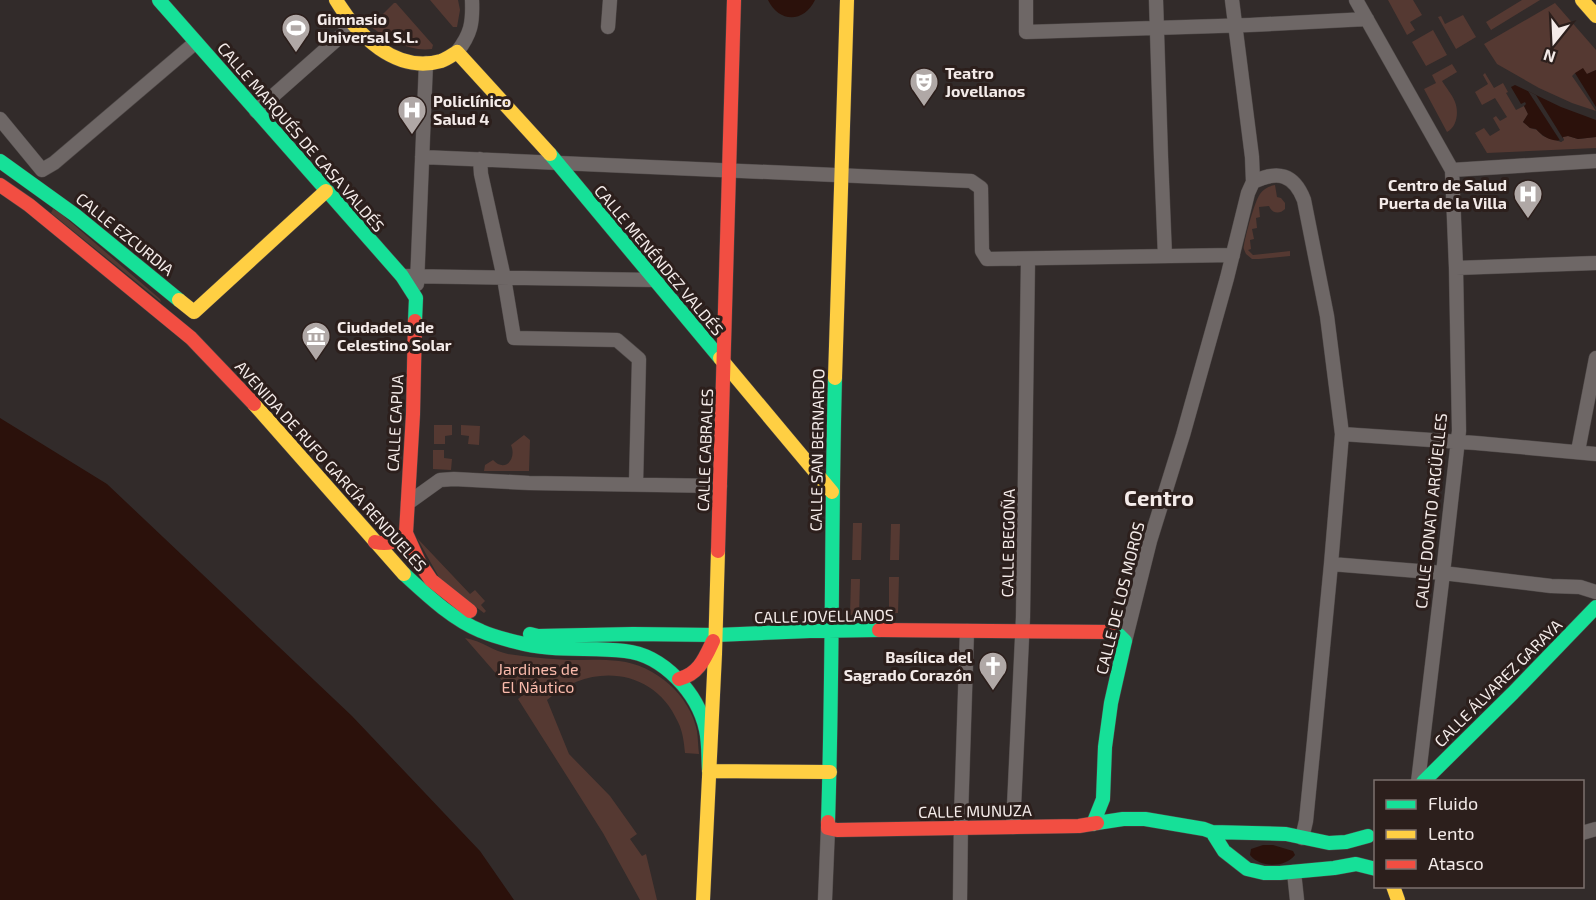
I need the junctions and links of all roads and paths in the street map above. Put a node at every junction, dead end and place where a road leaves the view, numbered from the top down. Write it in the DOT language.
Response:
graph roads {
  1 [pos="159,0"];
  2 [pos="336,0"];
  3 [pos="472,0"];
  4 [pos="610,0"];
  5 [pos="734,0"];
  6 [pos="847,0"];
  7 [pos="1026,0"];
  8 [pos="1156,0"];
  9 [pos="1232,0"];
  10 [pos="1356,0"];
  11 [pos="1582,0"];
  12 [pos="1596,16"];
  13 [pos="1367,19"];
  14 [pos="1236,25"];
  15 [pos="352,26"];
  16 [pos="608,27"];
  17 [pos="1157,28"];
  18 [pos="196,42"];
  19 [pos="457,52"];
  20 [pos="426,63"];
  21 [pos="256,111"];
  22 [pos="0,119"];
  23 [pos="17,140"];
  24 [pos="422,157"];
  25 [pos="0,159"];
  26 [pos="480,159"];
  27 [pos="556,161"];
  28 [pos="1596,161"];
  29 [pos="42,170"];
  30 [pos="729,170"];
  31 [pos="1452,170"];
  32 [pos="841,175"];
  33 [pos="1253,182"];
  34 [pos="35,184"];
  35 [pos="0,185"];
  36 [pos="326,191"];
  37 [pos="29,205"];
  38 [pos="1233,255"];
  39 [pos="1165,256"];
  40 [pos="1028,259"];
  41 [pos="1596,263"];
  42 [pos="1456,268"];
  43 [pos="402,276"];
  44 [pos="417,276"];
  45 [pos="504,278"];
  46 [pos="656,280"];
  47 [pos="416,298"];
  48 [pos="194,312"];
  49 [pos="191,338"];
  50 [pos="1596,358"];
  51 [pos="724,363"];
  52 [pos="1342,434"];
  53 [pos="1457,442"];
  54 [pos="1578,452"];
  55 [pos="1596,454"];
  56 [pos="636,484"];
  57 [pos="720,486"];
  58 [pos="832,492"];
  59 [pos="408,503"];
  60 [pos="406,533"];
  61 [pos="375,542"];
  62 [pos="1331,564"];
  63 [pos="1443,573"];
  64 [pos="1596,592"];
  65 [pos="1596,607"];
  66 [pos="831,631"];
  67 [pos="967,631"];
  68 [pos="1021,631"];
  69 [pos="716,635"];
  70 [pos="1125,641"];
  71 [pos="679,679"];
  72 [pos="709,771"];
  73 [pos="830,772"];
  74 [pos="1418,780"];
  75 [pos="1425,780"];
  76 [pos="1103,799"];
  77 [pos="1119,817"];
  78 [pos="1093,824"];
  79 [pos="961,827"];
  80 [pos="1013,827"];
  81 [pos="828,828"];
  82 [pos="1212,832"];
  83 [pos="1258,832"];
  84 [pos="1303,838"];
  85 [pos="1372,850"];
  86 [pos="1238,862"];
  87 [pos="1356,864"];
  88 [pos="1295,872"];
  89 [pos="703,900"];
  90 [pos="825,900"];
  91 [pos="960,900"];
  92 [pos="1297,900"];
  1 -- 18 [label="main road, CALLE MARQUÉS DE CASA VALDÉS"];
  2 -- 15 [label="main road"];
  3 -- 19 [label="street"];
  4 -- 16 [label="street"];
  5 -- 30 [label="main road, CALLE CABRALES"];
  6 -- 32 [label="main road, CALLE SAN BERNARDO"];
  7 -- 17 [label="street"];
  8 -- 17 [label="street"];
  9 -- 14 [label="street"];
  10 -- 13 [label="street"];
  11 -- 12 [label="main road"];
  13 -- 14 [label="street"];
  13 -- 31 [label="street"];
  14 -- 17 [label="street"];
  14 -- 33 [label="street"];
  15 -- 20 [label="main road"];
  15 -- 21 [label="street"];
  17 -- 39 [label="street"];
  18 -- 21 [label="main road, CALLE MARQUÉS DE CASA VALDÉS"];
  18 -- 29 [label="street"];
  19 -- 20 [label="main road"];
  19 -- 27 [label="main road, CALLE MENÉNDEZ VALDÉS"];
  20 -- 24 [label="street, CALLE CAPUA"];
  21 -- 36 [label="main road, CALLE MARQUÉS DE CASA VALDÉS"];
  22 -- 23 [label="street"];
  23 -- 25 [label="street"];
  23 -- 29 [label="street"];
  24 -- 26 [label="street"];
  24 -- 44 [label="street, CALLE CAPUA"];
  25 -- 34 [label="main road"];
  26 -- 27 [label="street"];
  26 -- 45 [label="street"];
  27 -- 30 [label="street"];
  27 -- 46 [label="main road, CALLE MENÉNDEZ VALDÉS"];
  28 -- 31 [label="street"];
  29 -- 34 [label="street"];
  30 -- 32 [label="street"];
  30 -- 51 [label="main road, CALLE CABRALES"];
  31 -- 42 [label="street, CALLE DONATO ARGÜELLES"];
  32 -- 40 [label="street"];
  32 -- 58 [label="main road, CALLE SAN BERNARDO"];
  33 -- 38 [label="street, CALLE DE LOS MOROS"];
  33 -- 52 [label="street"];
  34 -- 37 [label="street"];
  34 -- 48 [label="main road, CALLE EZCURDIA"];
  35 -- 37 [label="main road, AVENIDA DE RUFO GARCÍA RENDUELES"];
  36 -- 43 [label="main road, CALLE MARQUÉS DE CASA VALDÉS"];
  36 -- 48 [label="main road"];
  37 -- 49 [label="main road, AVENIDA DE RUFO GARCÍA RENDUELES"];
  38 -- 39 [label="street"];
  38 -- 70 [label="street, CALLE DE LOS MOROS"];
  39 -- 40 [label="street"];
  40 -- 68 [label="street, CALLE BEGOÑA"];
  41 -- 42 [label="street"];
  42 -- 53 [label="street, CALLE DONATO ARGÜELLES"];
  43 -- 44 [label="street"];
  43 -- 47 [label="main road, CALLE MARQUÉS DE CASA VALDÉS"];
  44 -- 45 [label="street"];
  44 -- 47 [label="street, CALLE CAPUA"];
  45 -- 46 [label="street"];
  45 -- 56 [label="street"];
  46 -- 51 [label="main road, CALLE MENÉNDEZ VALDÉS"];
  47 -- 59 [label="main road, CALLE CAPUA"];
  48 -- 49 [label="street"];
  49 -- 61 [label="main road, AVENIDA DE RUFO GARCÍA RENDUELES"];
  50 -- 54 [label="street"];
  51 -- 57 [label="main road, CALLE CABRALES"];
  51 -- 58 [label="main road, CALLE MENÉNDEZ VALDÉS"];
  52 -- 53 [label="street"];
  52 -- 62 [label="street"];
  53 -- 54 [label="street"];
  53 -- 63 [label="street, CALLE DONATO ARGÜELLES"];
  54 -- 55 [label="street"];
  56 -- 57 [label="street"];
  56 -- 59 [label="street"];
  57 -- 69 [label="main road, CALLE CABRALES"];
  58 -- 66 [label="main road, CALLE SAN BERNARDO"];
  59 -- 60 [label="main road, CALLE CAPUA"];
  60 -- 61 [label="main road"];
  60 -- 69 [label="main road, CALLE JOVELLANOS"];
  61 -- 71 [label="main road, AVENIDA DE RUFO GARCÍA RENDUELES"];
  62 -- 63 [label="street"];
  62 -- 84 [label="street"];
  63 -- 64 [label="street"];
  63 -- 74 [label="street, CALLE DONATO ARGÜELLES"];
  65 -- 75 [label="main road, CALLE ÁLVAREZ GARAYA"];
  66 -- 67 [label="main road, CALLE JOVELLANOS"];
  66 -- 69 [label="main road, CALLE JOVELLANOS"];
  66 -- 73 [label="main road, CALLE SAN BERNARDO"];
  67 -- 68 [label="main road, CALLE JOVELLANOS"];
  67 -- 79 [label="street"];
  68 -- 70 [label="main road, CALLE JOVELLANOS"];
  68 -- 80 [label="street, CALLE BEGOÑA"];
  69 -- 71 [label="main road"];
  69 -- 72 [label="main road, CALLE CABRALES"];
  70 -- 76 [label="main road, CALLE DE LOS MOROS"];
  71 -- 72 [label="main road, AVENIDA DE RUFO GARCÍA RENDUELES"];
  72 -- 73 [label="main road"];
  72 -- 89 [label="main road, CALLE CABRALES"];
  73 -- 81 [label="main road, CALLE SAN BERNARDO"];
  76 -- 77 [label="main road"];
  76 -- 78 [label="main road, CALLE DE LOS MOROS"];
  77 -- 78 [label="main road, CALLE MUNUZA"];
  77 -- 82 [label="main road, CALLE MUNUZA"];
  78 -- 80 [label="main road, CALLE MUNUZA"];
  79 -- 80 [label="main road, CALLE MUNUZA"];
  79 -- 81 [label="main road, CALLE MUNUZA"];
  79 -- 91 [label="street"];
  81 -- 90 [label="street, CALLE SAN BERNARDO"];
  82 -- 83 [label="main road, CALLE MUNUZA"];
  82 -- 86 [label="main road"];
  83 -- 84 [label="main road, CALLE MUNUZA"];
  83 -- 86 [label="main road"];
  84 -- 85 [label="main road, CALLE MUNUZA"];
  84 -- 88 [label="main road"];
  85 -- 87 [label="main road"];
  85 -- 87 [label="main road"];
  86 -- 88 [label="main road"];
  87 -- 88 [label="main road"];
  88 -- 92 [label="street"];
}
